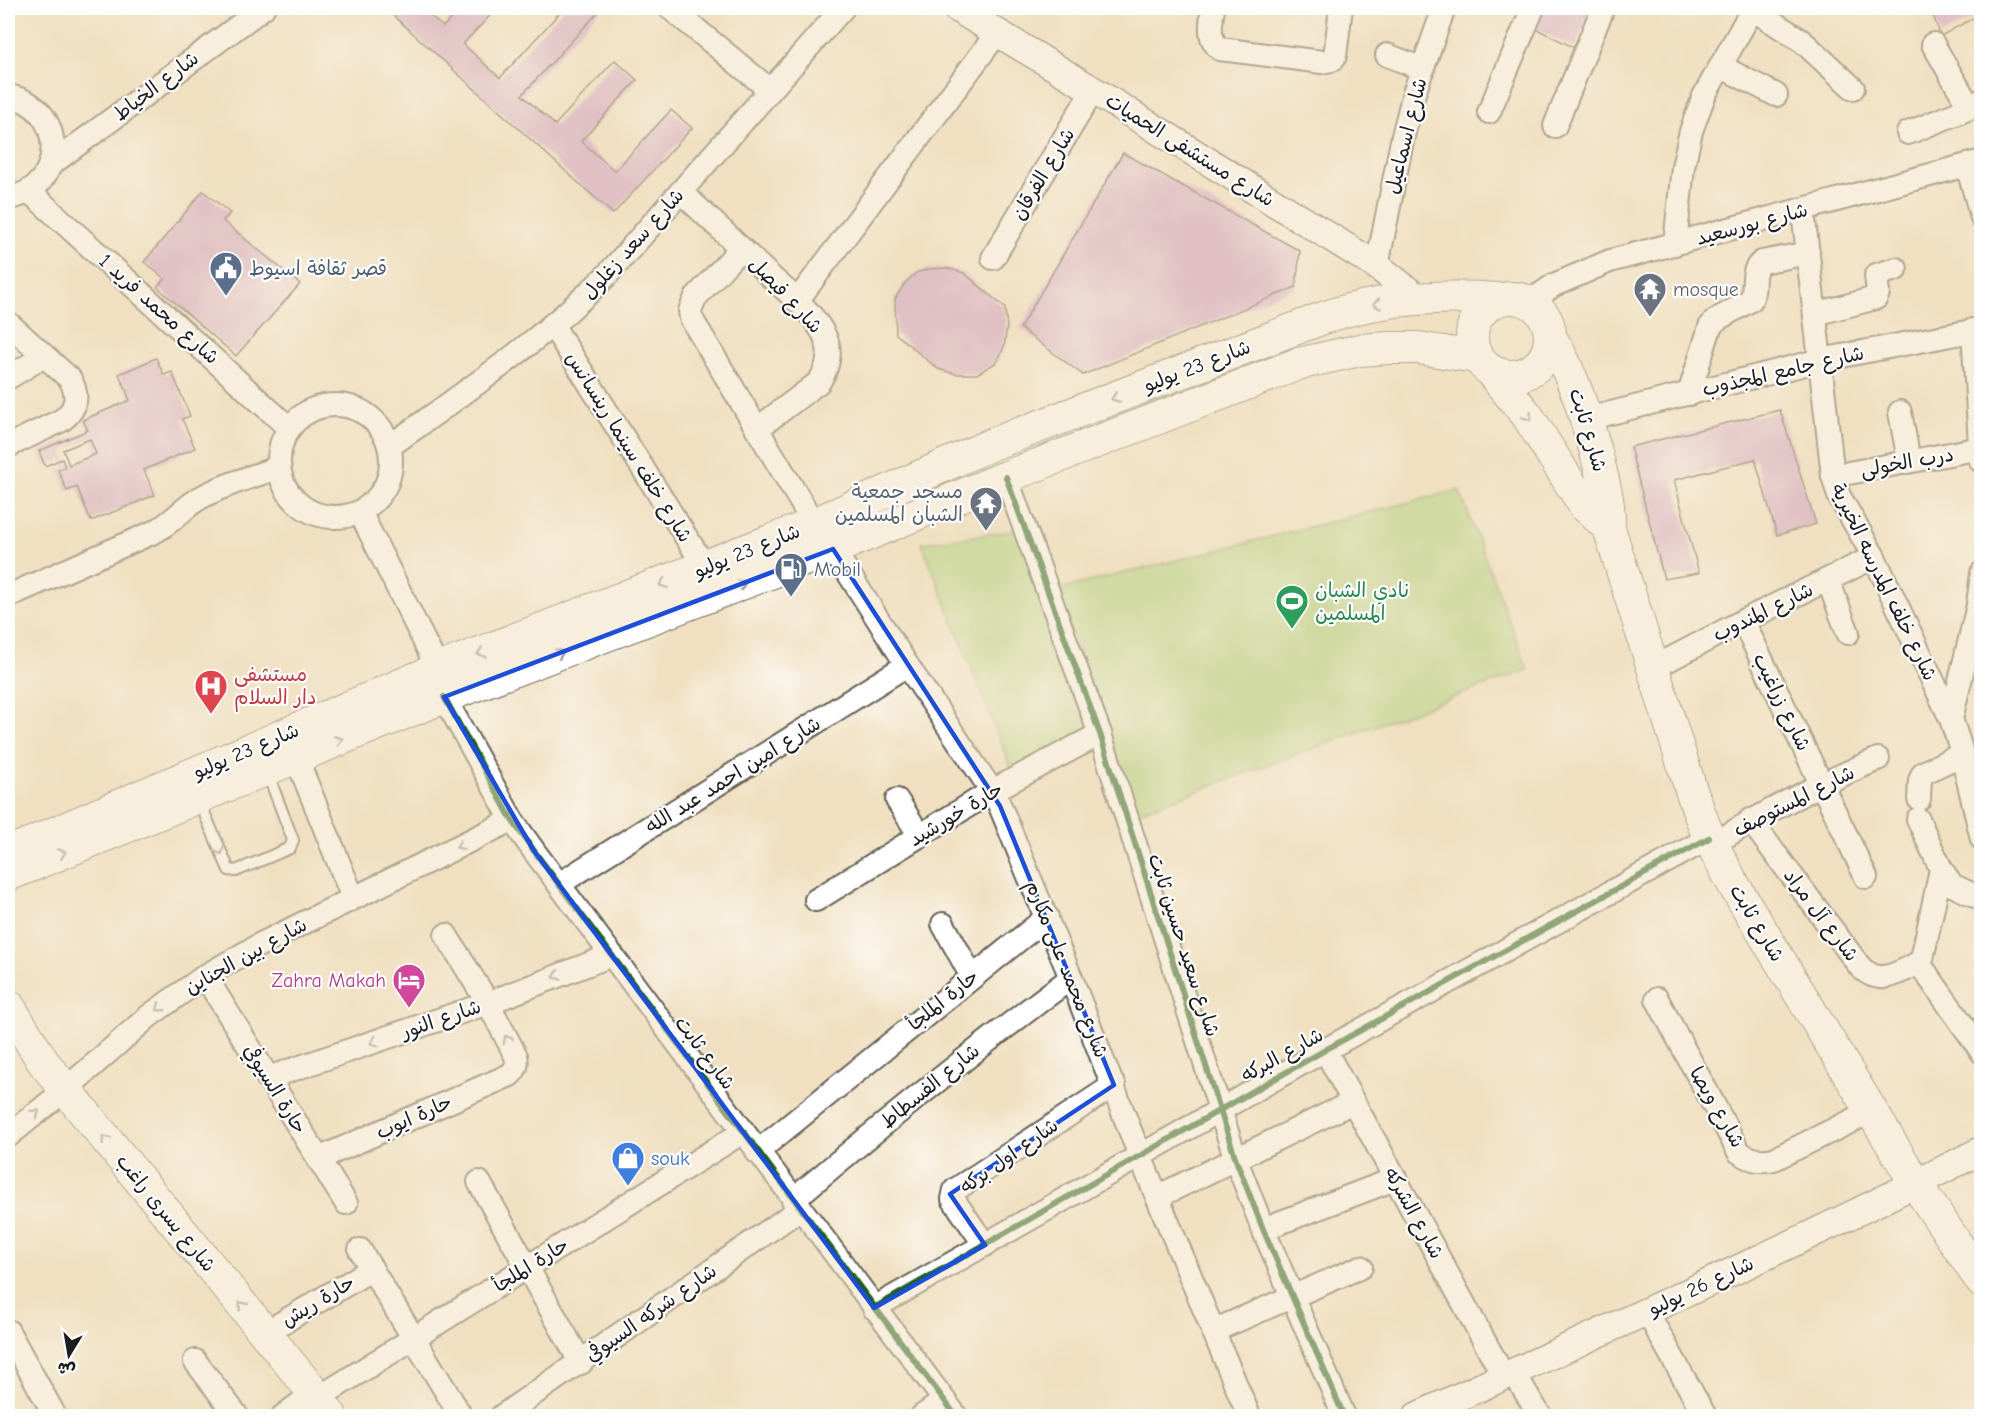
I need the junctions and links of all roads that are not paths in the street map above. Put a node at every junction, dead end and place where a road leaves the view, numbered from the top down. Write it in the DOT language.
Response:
graph roads {
  1 [pos="263,8"];
  2 [pos="670,8"];
  3 [pos="843,8"];
  4 [pos="956,8"];
  5 [pos="1213,8"];
  6 [pos="1341,8"];
  7 [pos="1444,8"];
  8 [pos="1533,8"];
  9 [pos="1603,8"];
  10 [pos="1752,8"];
  11 [pos="998,32"];
  12 [pos="1932,44"];
  13 [pos="1387,55"];
  14 [pos="1722,67"];
  15 [pos="1423,69"];
  16 [pos="1853,88"];
  17 [pos="770,90"];
  18 [pos="1093,90"];
  19 [pos="1776,95"];
  20 [pos="8,96"];
  21 [pos="1976,104"];
  22 [pos="1489,112"];
  23 [pos="1555,126"];
  24 [pos="1908,133"];
  25 [pos="1974,163"];
  26 [pos="50,165"];
  27 [pos="681,192"];
  28 [pos="18,195"];
  29 [pos="1803,211"];
  30 [pos="1982,218"];
  31 [pos="1675,244"];
  32 [pos="741,248"];
  33 [pos="1808,253"];
  34 [pos="993,258"];
  35 [pos="1377,266"];
  36 [pos="1896,270"];
  37 [pos="1419,299"];
  38 [pos="1498,299"];
  39 [pos="797,301"];
  40 [pos="1529,302"];
  41 [pos="1815,314"];
  42 [pos="1323,318"];
  43 [pos="8,323"];
  44 [pos="553,326"];
  45 [pos="1977,329"];
  46 [pos="1550,336"];
  47 [pos="1418,348"];
  48 [pos="1331,355"];
  49 [pos="44,356"];
  50 [pos="1821,360"];
  51 [pos="1484,364"];
  52 [pos="8,378"];
  53 [pos="1689,394"];
  54 [pos="1900,412"];
  55 [pos="1587,419"];
  56 [pos="289,428"];
  57 [pos="756,429"];
  58 [pos="8,446"];
  59 [pos="390,446"];
  60 [pos="1981,448"];
  61 [pos="1909,461"];
  62 [pos="1982,462"];
  63 [pos="279,467"];
  64 [pos="1833,476"];
  65 [pos="1006,477"];
  66 [pos="360,512"];
  67 [pos="814,524"];
  68 [pos="1609,528"];
  69 [pos="833,549"];
  70 [pos="1874,557"];
  71 [pos="705,567"];
  72 [pos="1982,573"];
  73 [pos="1828,580"];
  74 [pos="8,596"];
  75 [pos="1743,621"];
  76 [pos="1848,633"];
  77 [pos="1975,645"];
  78 [pos="907,665"];
  79 [pos="1653,668"];
  80 [pos="441,683"];
  81 [pos="1951,719"];
  82 [pos="1100,734"];
  83 [pos="1968,748"];
  84 [pos="296,757"];
  85 [pos="1878,759"];
  86 [pos="266,770"];
  87 [pos="1821,783"];
  88 [pos="992,791"];
  89 [pos="198,798"];
  90 [pos="897,800"];
  91 [pos="512,820"];
  92 [pos="1750,820"];
  93 [pos="920,836"];
  94 [pos="1982,839"];
  95 [pos="1711,841"];
  96 [pos="8,853"];
  97 [pos="1941,869"];
  98 [pos="8,875"];
  99 [pos="1866,877"];
  100 [pos="559,884"];
  101 [pos="1978,893"];
  102 [pos="353,898"];
  103 [pos="816,900"];
  104 [pos="1047,917"];
  105 [pos="943,924"];
  106 [pos="446,935"];
  107 [pos="612,955"];
  108 [pos="1919,963"];
  109 [pos="205,976"];
  110 [pos="972,977"];
  111 [pos="1071,978"];
  112 [pos="1657,999"];
  113 [pos="488,1003"];
  114 [pos="8,1005"];
  115 [pos="1324,1050"];
  116 [pos="1982,1052"];
  117 [pos="268,1078"];
  118 [pos="1114,1085"];
  119 [pos="64,1090"];
  120 [pos="1353,1102"];
  121 [pos="1219,1109"];
  122 [pos="1872,1111"];
  123 [pos="742,1132"];
  124 [pos="8,1136"];
  125 [pos="1982,1150"];
  126 [pos="757,1152"];
  127 [pos="1140,1156"];
  128 [pos="318,1159"];
  129 [pos="1236,1160"];
  130 [pos="1395,1179"];
  131 [pos="479,1182"];
  132 [pos="1916,1184"];
  133 [pos="1157,1197"];
  134 [pos="346,1203"];
  135 [pos="797,1204"];
  136 [pos="1263,1229"];
  137 [pos="985,1245"];
  138 [pos="360,1250"];
  139 [pos="1361,1267"];
  140 [pos="527,1268"];
  141 [pos="372,1269"];
  142 [pos="1982,1282"];
  143 [pos="1292,1296"];
  144 [pos="874,1308"];
  145 [pos="1647,1312"];
  146 [pos="8,1331"];
  147 [pos="1214,1331"];
  148 [pos="265,1333"];
  149 [pos="414,1339"];
  150 [pos="195,1360"];
  151 [pos="581,1363"];
  152 [pos="1509,1375"];
  153 [pos="321,1403"];
  154 [pos="950,1409"];
  155 [pos="55,1416"];
  156 [pos="237,1416"];
  157 [pos="283,1416"];
  158 [pos="460,1416"];
  159 [pos="502,1416"];
  160 [pos="922,1416"];
  161 [pos="1249,1416"];
  162 [pos="1344,1416"];
  163 [pos="1417,1416"];
  164 [pos="1540,1416"];
  165 [pos="1705,1416"];
  1 -- 26 [label="street, شارع الخياط"];
  2 -- 17 [label="street"];
  3 -- 17 [label="street, شارع سعد زغلول"];
  4 -- 11 [label="street, شارع مستشفى الحميات"];
  5 -- 6 [label="street"];
  7 -- 15 [label="street, شارع اسماعيل"];
  8 -- 22 [label="street"];
  9 -- 23 [label="street"];
  10 -- 14 [label="street"];
  10 -- 16 [label="street"];
  11 -- 18 [label="street, شارع مستشفى الحميات"];
  11 -- 39 [label="street"];
  12 -- 21 [label="street"];
  13 -- 15 [label="street"];
  14 -- 19 [label="street"];
  14 -- 31 [label="street"];
  15 -- 35 [label="street, شارع اسماعيل"];
  17 -- 27 [label="street, شارع سعد زغلول"];
  18 -- 34 [label="street, شارع الفرقان"];
  18 -- 35 [label="street, شارع مستشفى الحميات"];
  20 -- 26 [label="street"];
  21 -- 24 [label="street"];
  25 -- 29 [label="street, شارع بورسعيد"];
  25 -- 30 [label="street"];
  26 -- 28 [label="street, شارع الخياط"];
  27 -- 32 [label="street, شارع فيصل"];
  27 -- 44 [label="street, شارع سعد زغلول"];
  28 -- 56 [label="street, شارع محمد فريد 1"];
  29 -- 31 [label="street, شارع بورسعيد"];
  29 -- 33 [label="street, شارع خلف المدرسه الخيرية"];
  31 -- 40 [label="street, شارع بورسعيد"];
  32 -- 39 [label="street, شارع فيصل"];
  32 -- 57 [label="street"];
  33 -- 41 [label="street, شارع خلف المدرسه الخيرية"];
  33 -- 53 [label="street"];
  35 -- 37 [label="street, شارع مستشفى الحميات"];
  36 -- 41 [label="street"];
  37 -- 38 [label="main road, شارع 23 يوليو"];
  37 -- 42 [label="main road, شارع 23 يوليو, one-way"];
  37 -- 47 [label="main road"];
  38 -- 40 [label="main road"];
  38 -- 51 [label="main road"];
  39 -- 57 [label="street, شارع فيصل"];
  40 -- 46 [label="main road"];
  41 -- 50 [label="street, شارع خلف المدرسه الخيرية"];
  42 -- 48 [label="main road"];
  42 -- 67 [label="main road, شارع 23 يوليو, one-way"];
  43 -- 49 [label="street"];
  44 -- 59 [label="street, شارع سعد زغلول"];
  44 -- 71 [label="street, شارع خلف سينما رينسانس"];
  45 -- 50 [label="street, شارع جامع المجذوب"];
  45 -- 60 [label="street"];
  46 -- 51 [label="main road"];
  46 -- 55 [label="main road, شارع ثابت"];
  47 -- 48 [label="main road, شارع 23 يوليو"];
  47 -- 51 [label="main road, شارع 23 يوليو"];
  48 -- 65 [label="main road, شارع 23 يوليو"];
  49 -- 52 [label="street"];
  49 -- 58 [label="street"];
  50 -- 53 [label="street, شارع جامع المجذوب"];
  50 -- 64 [label="street, شارع خلف المدرسه الخيرية"];
  51 -- 68 [label="main road, شارع ثابت, one-way"];
  53 -- 55 [label="street, شارع جامع المجذوب"];
  54 -- 61 [label="street"];
  55 -- 68 [label="main road, شارع ثابت"];
  56 -- 59 [label="street"];
  56 -- 63 [label="street"];
  57 -- 67 [label="street"];
  59 -- 66 [label="street"];
  60 -- 61 [label="street, درب الخولى"];
  60 -- 62 [label="street"];
  61 -- 64 [label="street, درب الخولى"];
  63 -- 66 [label="street"];
  63 -- 74 [label="street"];
  64 -- 70 [label="street, شارع خلف المدرسه الخيرية"];
  65 -- 69 [label="main road, شارع 23 يوليو"];
  65 -- 82 [label="street, شارع سعيد حسين ثابت"];
  66 -- 80 [label="street, شارع ثابت"];
  67 -- 71 [label="main road, شارع 23 يوليو"];
  68 -- 79 [label="main road, شارع ثابت"];
  69 -- 78 [label="street, شارع محمد على مكارم"];
  80 -- 69 [label="main road, شارع 23 يوليو, one-way"];
  70 -- 73 [label="street, شارع المندوب"];
  70 -- 81 [label="street, شارع خلف المدرسه الخيرية"];
  71 -- 80 [label="main road, شارع 23 يوليو, one-way"];
  72 -- 77 [label="street"];
  73 -- 75 [label="street, شارع المندوب"];
  73 -- 76 [label="street"];
  75 -- 79 [label="street, شارع المندوب"];
  75 -- 87 [label="street, شارع زراغيب"];
  77 -- 81 [label="street"];
  78 -- 88 [label="street, شارع محمد على مكارم"];
  78 -- 100 [label="street, شارع امين احمد عبد الله"];
  79 -- 95 [label="main road, شارع ثابت"];
  84 -- 80 [label="main road, شارع 23 يوليو, one-way"];
  80 -- 91 [label="street, شارع ثابت"];
  80 -- 96 [label="main road, شارع 23 يوليو"];
  81 -- 83 [label="street, شارع خلف المدرسه الخيرية"];
  82 -- 88 [label="street, حارة خورشيد"];
  82 -- 121 [label="street, شارع سعيد حسين ثابت"];
  83 -- 94 [label="street, شارع خلف المدرسه الخيرية"];
  83 -- 97 [label="street"];
  84 -- 86 [label="main road, شارع 23 يوليو"];
  84 -- 102 [label="street"];
  85 -- 87 [label="street, شارع المستوصف"];
  86 -- 89 [label="main road, شارع 23 يوليو"];
  89 -- 86 [label="lane, one-way"];
  87 -- 92 [label="street, شارع المستوصف"];
  87 -- 99 [label="street, شارع زراغيب"];
  88 -- 93 [label="street, حارة خورشيد"];
  88 -- 104 [label="street, شارع محمد على مكارم"];
  98 -- 89 [label="main road, شارع 23 يوليو, one-way"];
  90 -- 93 [label="street"];
  91 -- 100 [label="street, شارع ثابت"];
  91 -- 102 [label="street, شارع بين الجناين, one-way"];
  92 -- 95 [label="street, شارع المستوصف"];
  92 -- 108 [label="street, شارع آل مراد"];
  93 -- 103 [label="street, حارة خورشيد"];
  95 -- 115 [label="street, شارع البركه"];
  95 -- 122 [label="main road, شارع ثابت"];
  97 -- 101 [label="street"];
  97 -- 108 [label="street"];
  100 -- 107 [label="street, شارع ثابت"];
  102 -- 109 [label="street, شارع بين الجناين"];
  104 -- 110 [label="street, حارة الملجأ"];
  104 -- 111 [label="street, شارع محمد على مكارم"];
  105 -- 110 [label="street"];
  106 -- 113 [label="street"];
  107 -- 113 [label="street, شارع النور, one-way"];
  107 -- 123 [label="street, شارع ثابت"];
  108 -- 116 [label="street"];
  109 -- 117 [label="street, حارة السيوفي"];
  109 -- 119 [label="street, شارع بين الجناين, one-way"];
  110 -- 126 [label="street, حارة الملجأ"];
  111 -- 118 [label="street, شارع محمد على مكارم"];
  111 -- 135 [label="street, شارع الفسطاط"];
  112 -- 122 [label="street, شارع ويصا"];
  113 -- 117 [label="street, شارع النور, one-way"];
  128 -- 113 [label="street, حارة ايوب, one-way"];
  114 -- 119 [label="main road, شارع يسرى راغب"];
  115 -- 120 [label="street, شارع الشركه"];
  115 -- 121 [label="street, شارع البركه"];
  117 -- 128 [label="street, حارة السيوفي"];
  118 -- 127 [label="street, شارع محمد على مكارم"];
  118 -- 137 [label="street, شارع اول بركه"];
  124 -- 119 [label="street, شارع بين الجناين, one-way"];
  148 -- 119 [label="main road, شارع يسرى راغب, one-way"];
  120 -- 129 [label="street"];
  120 -- 130 [label="street, شارع الشركه"];
  121 -- 127 [label="street, شارع البركه"];
  121 -- 129 [label="street, شارع سعيد حسين ثابت"];
  122 -- 132 [label="main road, شارع ثابت"];
  123 -- 126 [label="street, شارع ثابت"];
  123 -- 140 [label="street, حارة الملجأ"];
  125 -- 132 [label="street, شارع 26 يوليو"];
  126 -- 135 [label="street, شارع ثابت"];
  127 -- 133 [label="street, شارع محمد على مكارم"];
  127 -- 137 [label="street, شارع البركه"];
  128 -- 134 [label="street, حارة السيوفي"];
  129 -- 133 [label="street"];
  129 -- 136 [label="street, شارع سعيد حسين ثابت"];
  130 -- 136 [label="street"];
  130 -- 152 [label="street, شارع الشركه"];
  131 -- 140 [label="street"];
  132 -- 142 [label="main road, شارع ثابت"];
  132 -- 145 [label="street, شارع 26 يوليو"];
  133 -- 147 [label="street, شارع محمد على مكارم"];
  135 -- 144 [label="street, شارع ثابت"];
  135 -- 151 [label="street, شارع شركه السيوفي"];
  136 -- 143 [label="street, شارع سعيد حسين ثابت"];
  137 -- 144 [label="street, شارع البركه"];
  138 -- 141 [label="street"];
  139 -- 143 [label="street"];
  140 -- 149 [label="street, حارة الملجأ"];
  140 -- 151 [label="street"];
  141 -- 148 [label="street, حارة ريش"];
  141 -- 149 [label="street"];
  143 -- 147 [label="street"];
  143 -- 162 [label="street, شارع سعيد حسين ثابت"];
  144 -- 154 [label="street, شارع ثابت"];
  145 -- 152 [label="street, شارع 26 يوليو"];
  145 -- 165 [label="street"];
  146 -- 155 [label="street"];
  147 -- 161 [label="street, شارع محمد على مكارم"];
  148 -- 153 [label="main road, شارع يسرى راغب"];
  149 -- 153 [label="street, حارة الملجأ"];
  149 -- 158 [label="street"];
  150 -- 156 [label="street"];
  151 -- 159 [label="street, شارع شركه السيوفي"];
  152 -- 163 [label="street, شارع 26 يوليو"];
  152 -- 164 [label="street, شارع الشركه"];
  153 -- 157 [label="street, حارة الملجأ"];
  154 -- 160 [label="street"];
}
